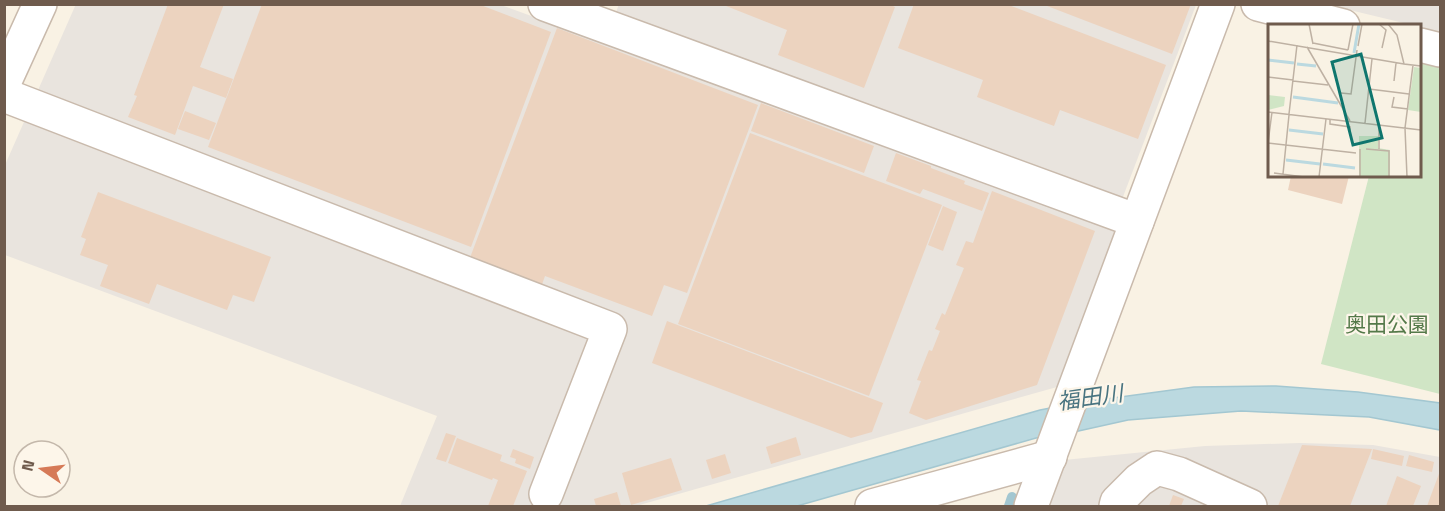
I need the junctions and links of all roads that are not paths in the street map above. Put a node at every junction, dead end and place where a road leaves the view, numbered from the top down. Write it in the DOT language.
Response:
graph roads {
  1 [pos="40,4"];
  2 [pos="544,4"];
  3 [pos="1218,4"];
  4 [pos="1258,4"];
  5 [pos="597,14"];
  6 [pos="1334,24"];
  7 [pos="1421,45"];
  8 [pos="1440,50"];
  9 [pos="4,83"];
  10 [pos="4,95"];
  11 [pos="1137,221"];
  12 [pos="1051,453"];
  13 [pos="546,494"];
  14 [pos="872,507"];
  15 [pos="1031,507"];
  16 [pos="1116,507"];
  17 [pos="1250,507"];
  1 -- 9 [label="street"];
  2 -- 5 [label="street"];
  3 -- 11 [label="street"];
  4 -- 6 [label="street"];
  5 -- 11 [label="street"];
  7 -- 8 [label="street"];
  10 -- 13 [label="street"];
  11 -- 12 [label="street"];
  12 -- 14 [label="street"];
  12 -- 15 [label="street"];
  16 -- 17 [label="street"];
}
